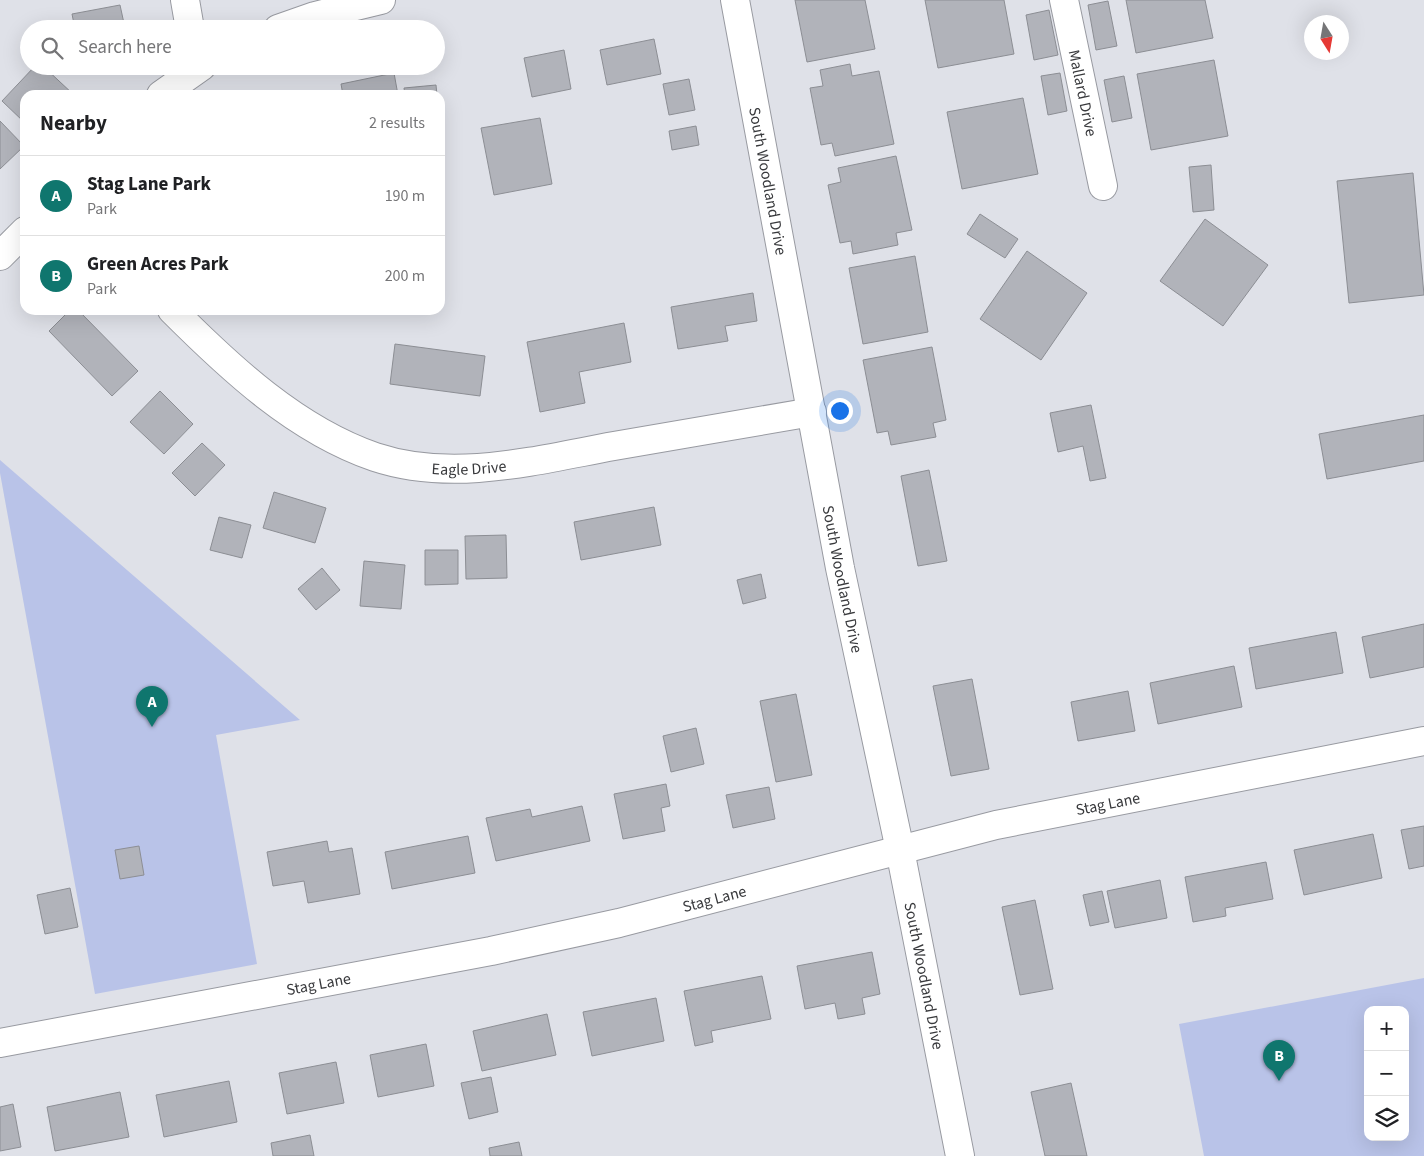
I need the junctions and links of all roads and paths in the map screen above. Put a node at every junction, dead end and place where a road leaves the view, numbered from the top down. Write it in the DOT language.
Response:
graph roads {
  1 [pos="185,0"];
  2 [pos="381,0"];
  3 [pos="734,0"];
  4 [pos="1064,0"];
  5 [pos="188,20"];
  6 [pos="304,20"];
  7 [pos="188,75"];
  8 [pos="168,90"];
  9 [pos="1103,186"];
  10 [pos="20,236"];
  11 [pos="0,256"];
  12 [pos="177,315"];
  13 [pos="812,412"];
  14 [pos="1424,740"];
  15 [pos="900,850"];
  16 [pos="0,1043"];
  17 [pos="960,1156"];
  1 -- 5 [label="street"];
  2 -- 6 [label="street"];
  3 -- 13 [label="street, South Woodland Drive"];
  4 -- 9 [label="street, Mallard Drive"];
  7 -- 8 [label="street"];
  10 -- 11 [label="street"];
  12 -- 13 [label="street, Eagle Drive"];
  13 -- 15 [label="street, South Woodland Drive"];
  14 -- 15 [label="street, Stag Lane"];
  15 -- 16 [label="street, Stag Lane"];
  15 -- 17 [label="street, South Woodland Drive"];
}
